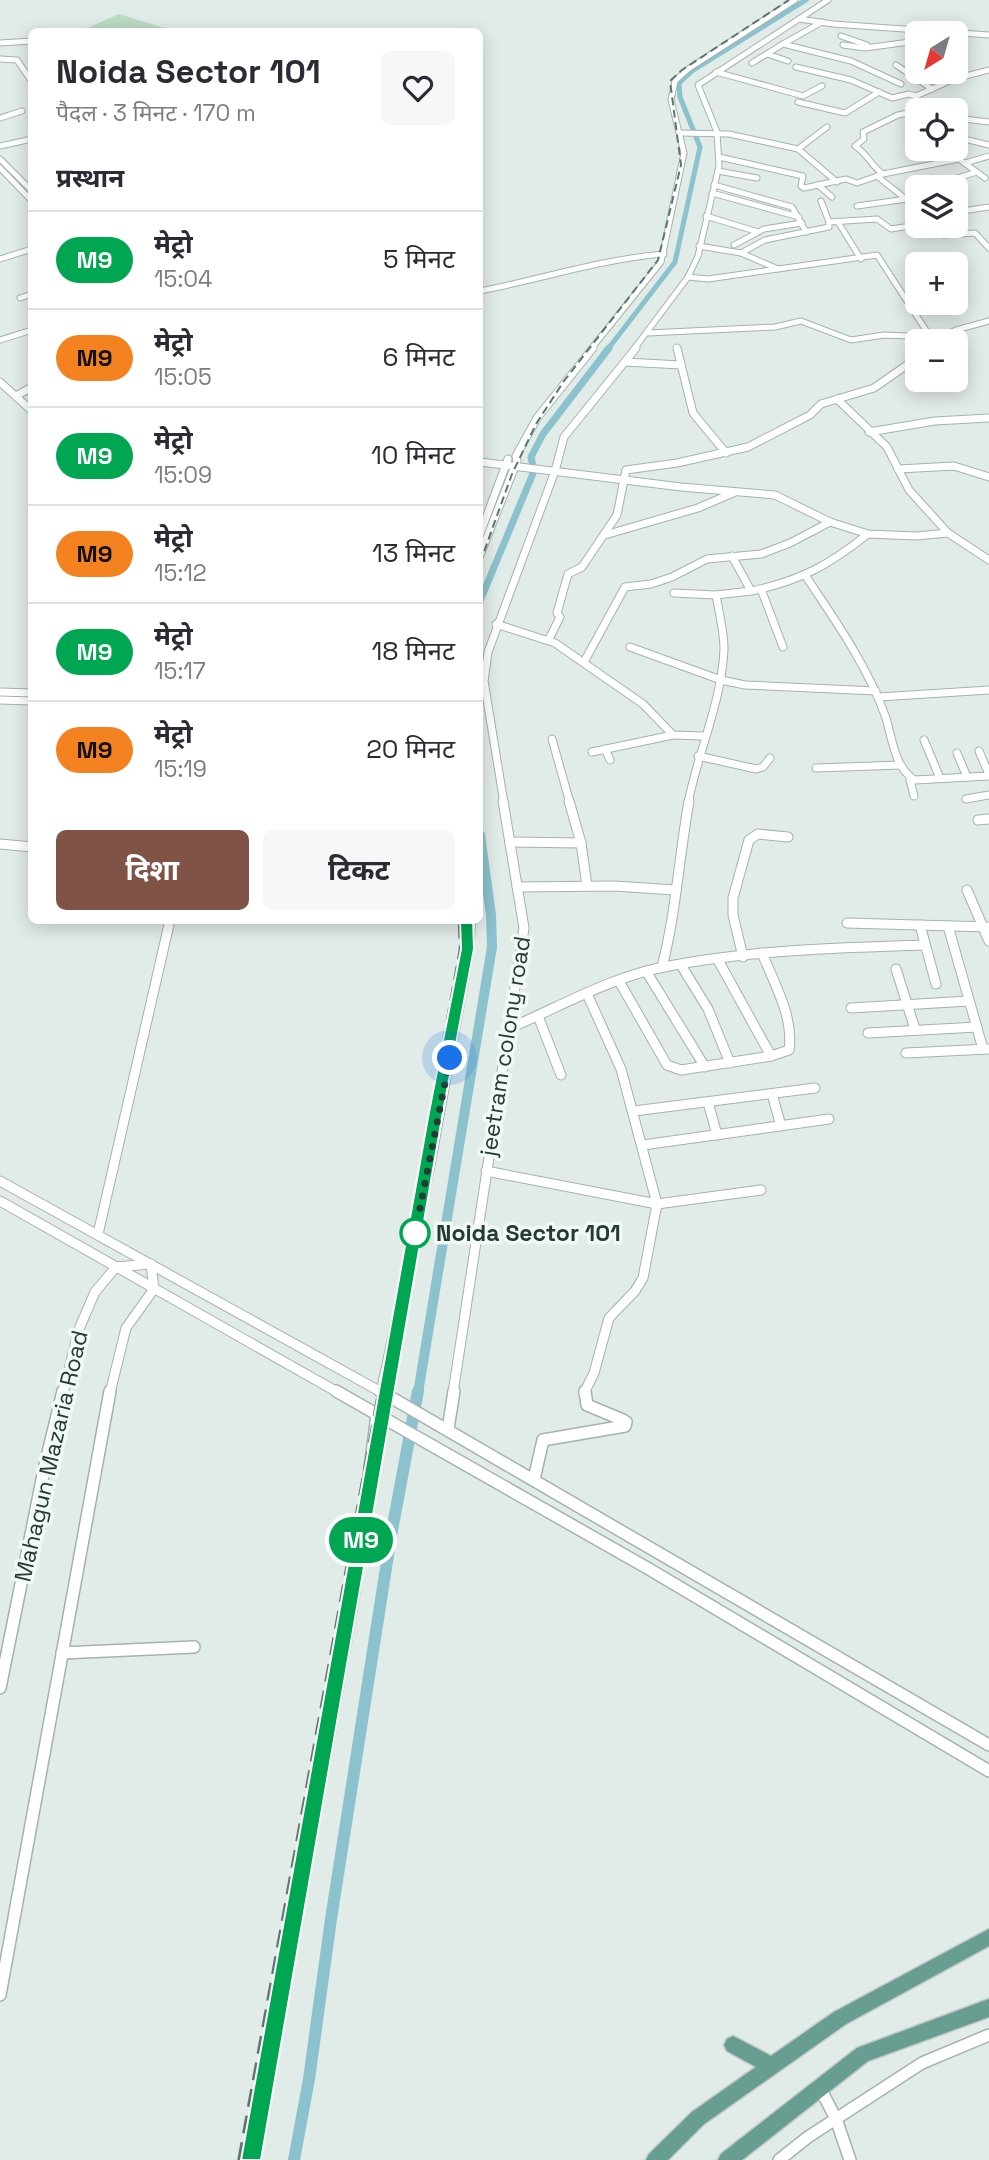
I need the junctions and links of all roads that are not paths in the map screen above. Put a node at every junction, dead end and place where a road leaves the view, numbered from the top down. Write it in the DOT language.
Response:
graph roads {
  1 [pos="795,0"];
  2 [pos="828,0"];
  3 [pos="799,19"];
  4 [pos="822,22"];
  5 [pos="905,29"];
  6 [pos="968,34"];
  7 [pos="989,35"];
  8 [pos="841,36"];
  9 [pos="851,39"];
  10 [pos="28,41"];
  11 [pos="0,43"];
  12 [pos="905,43"];
  13 [pos="783,44"];
  14 [pos="843,45"];
  15 [pos="872,47"];
  16 [pos="767,54"];
  17 [pos="826,56"];
  18 [pos="0,60"];
  19 [pos="789,61"];
  20 [pos="751,63"];
  21 [pos="896,65"];
  22 [pos="796,67"];
  23 [pos="989,70"];
  24 [pos="716,72"];
  25 [pos="28,76"];
  26 [pos="901,85"];
  27 [pos="822,86"];
  28 [pos="932,89"];
  29 [pos="879,92"];
  30 [pos="916,96"];
  31 [pos="798,102"];
  32 [pos="22,111"];
  33 [pos="905,113"];
  34 [pos="0,118"];
  35 [pos="968,119"];
  36 [pos="989,122"];
  37 [pos="827,127"];
  38 [pos="713,132"];
  39 [pos="682,133"];
  40 [pos="28,140"];
  41 [pos="968,140"];
  42 [pos="989,145"];
  43 [pos="0,146"];
  44 [pos="798,149"];
  45 [pos="989,156"];
  46 [pos="719,157"];
  47 [pos="0,159"];
  48 [pos="965,163"];
  49 [pos="0,168"];
  50 [pos="718,171"];
  51 [pos="977,172"];
  52 [pos="880,175"];
  53 [pos="966,175"];
  54 [pos="757,178"];
  55 [pos="985,178"];
  56 [pos="837,181"];
  57 [pos="818,185"];
  58 [pos="28,187"];
  59 [pos="713,189"];
  60 [pos="28,197"];
  61 [pos="832,197"];
  62 [pos="905,197"];
  63 [pos="905,199"];
  64 [pos="821,201"];
  65 [pos="857,206"];
  66 [pos="989,207"];
  67 [pos="968,210"];
  68 [pos="706,216"];
  69 [pos="801,220"];
  70 [pos="829,222"];
  71 [pos="838,222"];
  72 [pos="905,227"];
  73 [pos="758,232"];
  74 [pos="806,232"];
  75 [pos="968,234"];
  76 [pos="734,245"];
  77 [pos="699,246"];
  78 [pos="989,248"];
  79 [pos="28,253"];
  80 [pos="741,253"];
  81 [pos="664,254"];
  82 [pos="861,258"];
  83 [pos="0,262"];
  84 [pos="779,270"];
  85 [pos="688,277"];
  86 [pos="483,290"];
  87 [pos="28,295"];
  88 [pos="20,298"];
  89 [pos="989,321"];
  90 [pos="925,329"];
  91 [pos="960,329"];
  92 [pos="28,331"];
  93 [pos="648,333"];
  94 [pos="905,337"];
  95 [pos="0,340"];
  96 [pos="677,347"];
  97 [pos="625,362"];
  98 [pos="681,365"];
  99 [pos="905,366"];
  100 [pos="0,382"];
  101 [pos="28,389"];
  102 [pos="16,396"];
  103 [pos="836,398"];
  104 [pos="28,405"];
  105 [pos="989,418"];
  106 [pos="869,432"];
  107 [pos="726,453"];
  108 [pos="516,456"];
  109 [pos="483,462"];
  110 [pos="506,464"];
  111 [pos="515,465"];
  112 [pos="898,469"];
  113 [pos="555,471"];
  114 [pos="989,477"];
  115 [pos="624,481"];
  116 [pos="733,493"];
  117 [pos="830,522"];
  118 [pos="483,526"];
  119 [pos="948,533"];
  120 [pos="606,534"];
  121 [pos="868,534"];
  122 [pos="483,547"];
  123 [pos="732,556"];
  124 [pos="989,560"];
  125 [pos="807,578"];
  126 [pos="761,589"];
  127 [pos="751,591"];
  128 [pos="674,593"];
  129 [pos="716,595"];
  130 [pos="496,624"];
  131 [pos="549,639"];
  132 [pos="783,647"];
  133 [pos="630,648"];
  134 [pos="584,662"];
  135 [pos="721,680"];
  136 [pos="989,690"];
  137 [pos="0,692"];
  138 [pos="28,693"];
  139 [pos="878,694"];
  140 [pos="0,700"];
  141 [pos="28,701"];
  142 [pos="673,735"];
  143 [pos="703,736"];
  144 [pos="552,739"];
  145 [pos="924,740"];
  146 [pos="605,749"];
  147 [pos="979,751"];
  148 [pos="592,752"];
  149 [pos="957,753"];
  150 [pos="698,756"];
  151 [pos="770,758"];
  152 [pos="610,760"];
  153 [pos="901,765"];
  154 [pos="816,768"];
  155 [pos="989,775"];
  156 [pos="967,777"];
  157 [pos="940,778"];
  158 [pos="910,780"];
  159 [pos="989,795"];
  160 [pos="914,796"];
  161 [pos="966,799"];
  162 [pos="989,819"];
  163 [pos="978,820"];
  164 [pos="788,837"];
  165 [pos="510,842"];
  166 [pos="581,843"];
  167 [pos="0,844"];
  168 [pos="28,846"];
  169 [pos="517,887"];
  170 [pos="587,887"];
  171 [pos="675,890"];
  172 [pos="967,890"];
  173 [pos="847,923"];
  174 [pos="169,924"];
  175 [pos="471,924"];
  176 [pos="920,925"];
  177 [pos="948,926"];
  178 [pos="987,927"];
  179 [pos="989,941"];
  180 [pos="925,945"];
  181 [pos="762,953"];
  182 [pos="743,957"];
  183 [pos="718,960"];
  184 [pos="681,965"];
  185 [pos="662,967"];
  186 [pos="896,969"];
  187 [pos="646,971"];
  188 [pos="619,981"];
  189 [pos="936,984"];
  190 [pos="588,996"];
  191 [pos="969,1001"];
  192 [pos="907,1004"];
  193 [pos="851,1008"];
  194 [pos="538,1017"];
  195 [pos="977,1027"];
  196 [pos="510,1028"];
  197 [pos="915,1029"];
  198 [pos="868,1032"];
  199 [pos="986,1049"];
  200 [pos="906,1054"];
  201 [pos="771,1056"];
  202 [pos="730,1063"];
  203 [pos="705,1067"];
  204 [pos="561,1075"];
  205 [pos="815,1088"];
  206 [pos="772,1094"];
  207 [pos="708,1102"];
  208 [pos="634,1111"];
  209 [pos="829,1119"];
  210 [pos="781,1126"];
  211 [pos="718,1135"];
  212 [pos="643,1145"];
  213 [pos="486,1171"];
  214 [pos="0,1181"];
  215 [pos="761,1190"];
  216 [pos="0,1201"];
  217 [pos="657,1204"];
  218 [pos="98,1234"];
  219 [pos="151,1264"];
  220 [pos="116,1267"];
  221 [pos="154,1289"];
  222 [pos="383,1393"];
  223 [pos="378,1416"];
  224 [pos="446,1429"];
  225 [pos="534,1479"];
  226 [pos="194,1647"];
  227 [pos="62,1653"];
  228 [pos="0,1688"];
  229 [pos="989,1745"];
  230 [pos="989,1772"];
  231 [pos="989,1937"];
  232 [pos="0,1995"];
  233 [pos="989,2008"];
  234 [pos="989,2035"];
  235 [pos="733,2045"];
  236 [pos="772,2066"];
  237 [pos="820,2088"];
  238 [pos="836,2119"];
  239 [pos="254,2160"];
  240 [pos="655,2160"];
  241 [pos="727,2160"];
  242 [pos="779,2160"];
  243 [pos="850,2160"];
  1 -- 39 [label="street"];
  2 -- 3 [label="street, jeetram colony road"];
  3 -- 4 [label="street"];
  3 -- 24 [label="street, jeetram colony road"];
  4 -- 5 [label="street"];
  4 -- 13 [label="street"];
  6 -- 7 [label="street"];
  8 -- 9 [label="street"];
  9 -- 14 [label="street"];
  9 -- 15 [label="street"];
  10 -- 11 [label="street"];
  12 -- 15 [label="street"];
  13 -- 16 [label="street"];
  13 -- 17 [label="street"];
  14 -- 15 [label="street"];
  14 -- 17 [label="street"];
  16 -- 19 [label="street"];
  16 -- 20 [label="street"];
  17 -- 26 [label="street"];
  18 -- 25 [label="street"];
  21 -- 28 [label="street"];
  22 -- 29 [label="street"];
  23 -- 28 [label="street"];
  24 -- 27 [label="street"];
  24 -- 38 [label="street, jeetram colony road"];
  28 -- 30 [label="street"];
  29 -- 30 [label="street"];
  29 -- 31 [label="street"];
  32 -- 34 [label="street"];
  33 -- 52 [label="street"];
  35 -- 36 [label="street"];
  37 -- 44 [label="street"];
  38 -- 39 [label="street"];
  38 -- 44 [label="street"];
  38 -- 46 [label="street, jeetram colony road"];
  39 -- 81 [label="street"];
  40 -- 43 [label="street"];
  41 -- 42 [label="street"];
  44 -- 56 [label="street"];
  45 -- 48 [label="street"];
  46 -- 50 [label="street, jeetram colony road"];
  46 -- 57 [label="street"];
  47 -- 58 [label="street"];
  48 -- 51 [label="street"];
  48 -- 52 [label="street"];
  49 -- 60 [label="street"];
  50 -- 54 [label="street"];
  50 -- 59 [label="street, jeetram colony road"];
  51 -- 53 [label="street"];
  51 -- 55 [label="street"];
  52 -- 56 [label="street"];
  52 -- 62 [label="street"];
  56 -- 57 [label="street"];
  57 -- 61 [label="street"];
  59 -- 68 [label="street, jeetram colony road"];
  59 -- 69 [label="street"];
  63 -- 65 [label="street"];
  64 -- 70 [label="street"];
  66 -- 67 [label="street"];
  68 -- 73 [label="street"];
  68 -- 77 [label="street, jeetram colony road"];
  69 -- 73 [label="street"];
  69 -- 74 [label="street"];
  70 -- 71 [label="street"];
  70 -- 74 [label="street"];
  71 -- 72 [label="street"];
  71 -- 82 [label="street"];
  73 -- 76 [label="street"];
  74 -- 80 [label="street"];
  75 -- 78 [label="street"];
  77 -- 80 [label="street"];
  77 -- 85 [label="street, jeetram colony road"];
  79 -- 83 [label="street"];
  80 -- 84 [label="street"];
  81 -- 86 [label="street"];
  81 -- 108 [label="street"];
  82 -- 84 [label="street"];
  82 -- 90 [label="street"];
  84 -- 85 [label="street"];
  85 -- 93 [label="street, jeetram colony road"];
  87 -- 88 [label="street"];
  89 -- 91 [label="street"];
  92 -- 95 [label="street"];
  93 -- 94 [label="street"];
  93 -- 97 [label="street, jeetram colony road"];
  96 -- 98 [label="street"];
  97 -- 98 [label="street"];
  97 -- 113 [label="street, jeetram colony road"];
  98 -- 107 [label="street"];
  99 -- 103 [label="street"];
  100 -- 102 [label="street"];
  101 -- 102 [label="street"];
  102 -- 104 [label="street"];
  103 -- 106 [label="street"];
  103 -- 107 [label="street"];
  105 -- 106 [label="street"];
  106 -- 112 [label="street"];
  107 -- 115 [label="street"];
  108 -- 110 [label="street"];
  108 -- 111 [label="street"];
  109 -- 110 [label="street"];
  110 -- 111 [label="street"];
  110 -- 118 [label="street"];
  111 -- 113 [label="street"];
  111 -- 122 [label="street"];
  112 -- 114 [label="street"];
  112 -- 119 [label="street"];
  113 -- 115 [label="street"];
  113 -- 130 [label="street, jeetram colony road"];
  115 -- 116 [label="street"];
  115 -- 120 [label="street"];
  116 -- 117 [label="street"];
  116 -- 120 [label="street"];
  117 -- 121 [label="street"];
  117 -- 123 [label="street"];
  119 -- 121 [label="street"];
  119 -- 124 [label="street"];
  120 -- 131 [label="street"];
  121 -- 125 [label="street"];
  123 -- 127 [label="street"];
  123 -- 134 [label="street"];
  125 -- 126 [label="street"];
  125 -- 139 [label="street"];
  126 -- 127 [label="street"];
  126 -- 132 [label="street"];
  127 -- 129 [label="street"];
  128 -- 129 [label="street"];
  129 -- 135 [label="street"];
  130 -- 131 [label="street"];
  130 -- 165 [label="street, jeetram colony road"];
  131 -- 134 [label="street"];
  133 -- 135 [label="street"];
  134 -- 142 [label="street"];
  135 -- 139 [label="street"];
  135 -- 143 [label="street"];
  136 -- 139 [label="street"];
  137 -- 138 [label="street"];
  139 -- 153 [label="street"];
  140 -- 141 [label="street"];
  142 -- 143 [label="street"];
  142 -- 146 [label="street"];
  143 -- 150 [label="street"];
  144 -- 166 [label="street"];
  145 -- 157 [label="street"];
  146 -- 148 [label="street"];
  146 -- 152 [label="street"];
  147 -- 155 [label="street"];
  149 -- 156 [label="street"];
  150 -- 151 [label="street"];
  150 -- 171 [label="street"];
  153 -- 154 [label="street"];
  153 -- 158 [label="street"];
  155 -- 156 [label="street"];
  156 -- 157 [label="street"];
  157 -- 158 [label="street"];
  158 -- 160 [label="street"];
  159 -- 161 [label="street"];
  162 -- 163 [label="street"];
  164 -- 182 [label="street"];
  165 -- 166 [label="street"];
  165 -- 169 [label="street, jeetram colony road"];
  166 -- 170 [label="street"];
  167 -- 168 [label="street"];
  169 -- 170 [label="street"];
  169 -- 196 [label="street, jeetram colony road"];
  170 -- 171 [label="street"];
  171 -- 185 [label="street"];
  172 -- 178 [label="street"];
  173 -- 176 [label="street"];
  174 -- 218 [label="street"];
  175 -- 222 [label="street"];
  176 -- 177 [label="street"];
  176 -- 180 [label="street"];
  177 -- 178 [label="street"];
  177 -- 191 [label="street"];
  178 -- 179 [label="street"];
  180 -- 181 [label="street"];
  180 -- 189 [label="street"];
  181 -- 182 [label="street"];
  181 -- 201 [label="street"];
  182 -- 183 [label="street"];
  183 -- 184 [label="street"];
  183 -- 201 [label="street"];
  184 -- 185 [label="street"];
  184 -- 202 [label="street"];
  185 -- 187 [label="street"];
  186 -- 192 [label="street"];
  187 -- 188 [label="street"];
  187 -- 203 [label="street"];
  188 -- 190 [label="street"];
  188 -- 203 [label="street"];
  190 -- 194 [label="street"];
  190 -- 208 [label="street"];
  191 -- 192 [label="street"];
  191 -- 195 [label="street"];
  192 -- 193 [label="street"];
  192 -- 197 [label="street"];
  194 -- 196 [label="street"];
  194 -- 204 [label="street"];
  195 -- 197 [label="street"];
  195 -- 199 [label="street"];
  196 -- 213 [label="street, jeetram colony road"];
  197 -- 198 [label="street"];
  199 -- 200 [label="street"];
  201 -- 202 [label="street"];
  202 -- 203 [label="street"];
  205 -- 206 [label="street"];
  206 -- 207 [label="street"];
  206 -- 210 [label="street"];
  207 -- 208 [label="street"];
  207 -- 211 [label="street"];
  208 -- 212 [label="street"];
  209 -- 210 [label="street"];
  210 -- 211 [label="street"];
  211 -- 212 [label="street"];
  212 -- 217 [label="street"];
  213 -- 217 [label="street"];
  213 -- 224 [label="street, jeetram colony road"];
  214 -- 218 [label="street"];
  215 -- 217 [label="street"];
  216 -- 220 [label="street"];
  217 -- 225 [label="street"];
  218 -- 219 [label="street"];
  219 -- 220 [label="street"];
  219 -- 221 [label="street"];
  219 -- 222 [label="street"];
  220 -- 221 [label="street"];
  220 -- 228 [label="street, Mahagun Mazaria Road"];
  221 -- 223 [label="street"];
  221 -- 227 [label="street"];
  222 -- 224 [label="street"];
  223 -- 230 [label="street"];
  223 -- 239 [label="street"];
  224 -- 225 [label="street"];
  225 -- 229 [label="street"];
  226 -- 227 [label="street"];
  227 -- 232 [label="street"];
  231 -- 236 [label="main road"];
  233 -- 237 [label="main road"];
  234 -- 238 [label="street"];
  235 -- 236 [label="main road"];
  236 -- 240 [label="main road"];
  237 -- 238 [label="street"];
  237 -- 241 [label="main road"];
  238 -- 242 [label="street"];
  238 -- 243 [label="street"];
}
